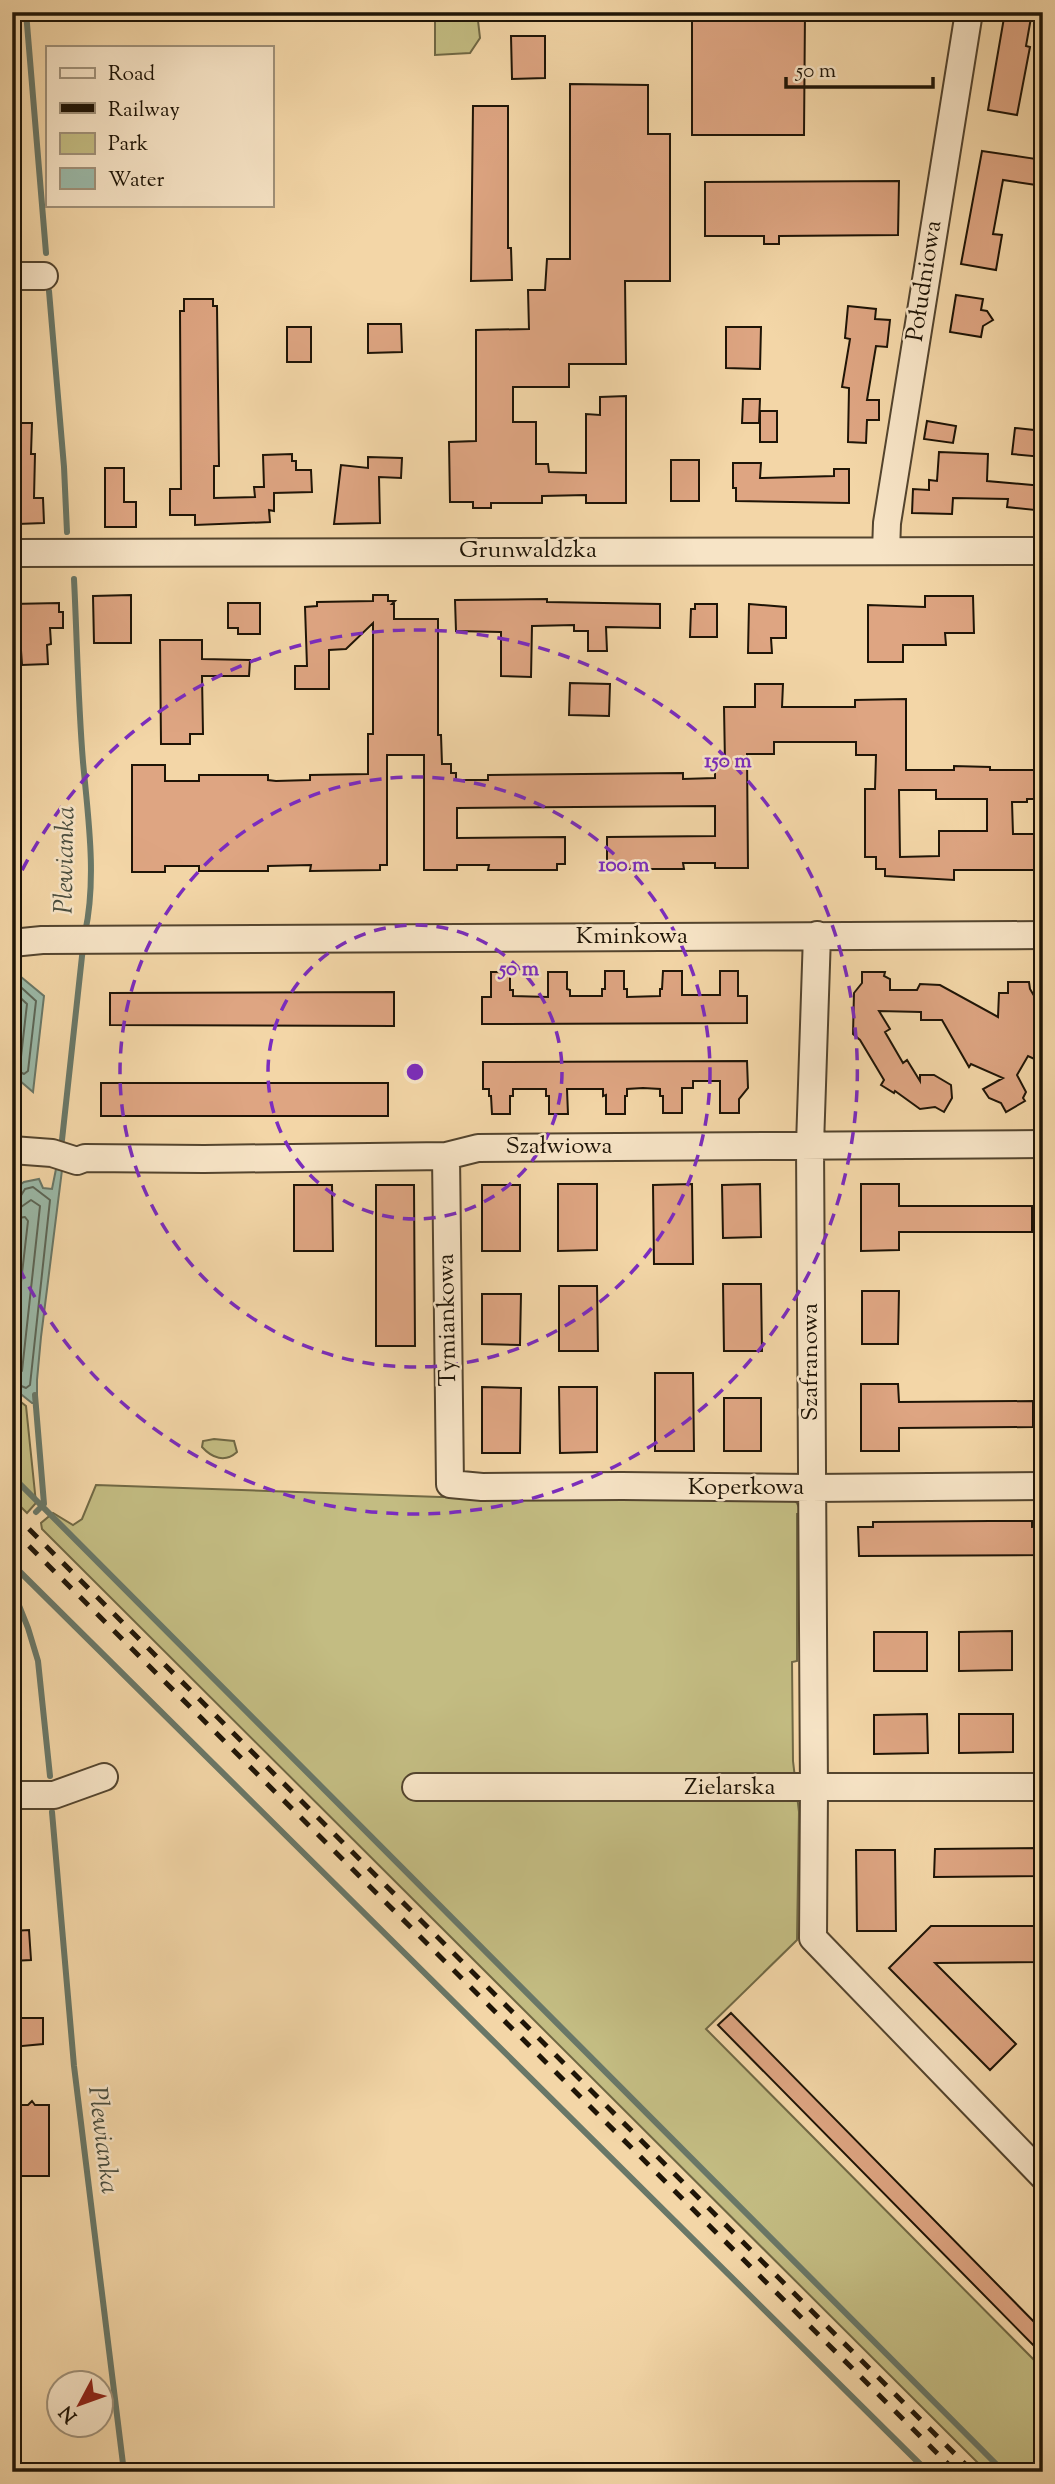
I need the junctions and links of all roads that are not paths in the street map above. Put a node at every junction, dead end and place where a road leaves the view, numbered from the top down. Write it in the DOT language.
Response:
graph roads {
  1 [pos="969,12"];
  2 [pos="12,276"];
  3 [pos="44,276"];
  4 [pos="886,551"];
  5 [pos="1043,551"];
  6 [pos="12,553"];
  7 [pos="817,935"];
  8 [pos="1043,935"];
  9 [pos="12,943"];
  10 [pos="1043,1144"];
  11 [pos="810,1145"];
  12 [pos="12,1150"];
  13 [pos="446,1156"];
  14 [pos="450,1484"];
  15 [pos="1043,1486"];
  16 [pos="811,1489"];
  17 [pos="104,1777"];
  18 [pos="416,1787"];
  19 [pos="1043,1787"];
  20 [pos="814,1788"];
  21 [pos="12,1795"];
  22 [pos="1043,2176"];
  1 -- 4 [label="street, Południowa"];
  2 -- 3 [label="street"];
  4 -- 5 [label="street, Grunwaldzka"];
  4 -- 6 [label="street, Grunwaldzka"];
  7 -- 8 [label="street, Kminkowa"];
  7 -- 9 [label="street, Kminkowa"];
  7 -- 11 [label="street, Szafranowa"];
  10 -- 11 [label="street, Szałwiowa"];
  11 -- 13 [label="street, Szałwiowa"];
  11 -- 16 [label="street, Szafranowa"];
  12 -- 13 [label="street, Szałwiowa"];
  13 -- 14 [label="street, Tymiankowa"];
  14 -- 16 [label="street, Koperkowa"];
  15 -- 16 [label="street, Koperkowa"];
  16 -- 20 [label="street, Szafranowa"];
  17 -- 21 [label="street"];
  18 -- 20 [label="street, Zielarska"];
  19 -- 20 [label="street, Zielarska"];
  20 -- 22 [label="street, Szafranowa"];
}
